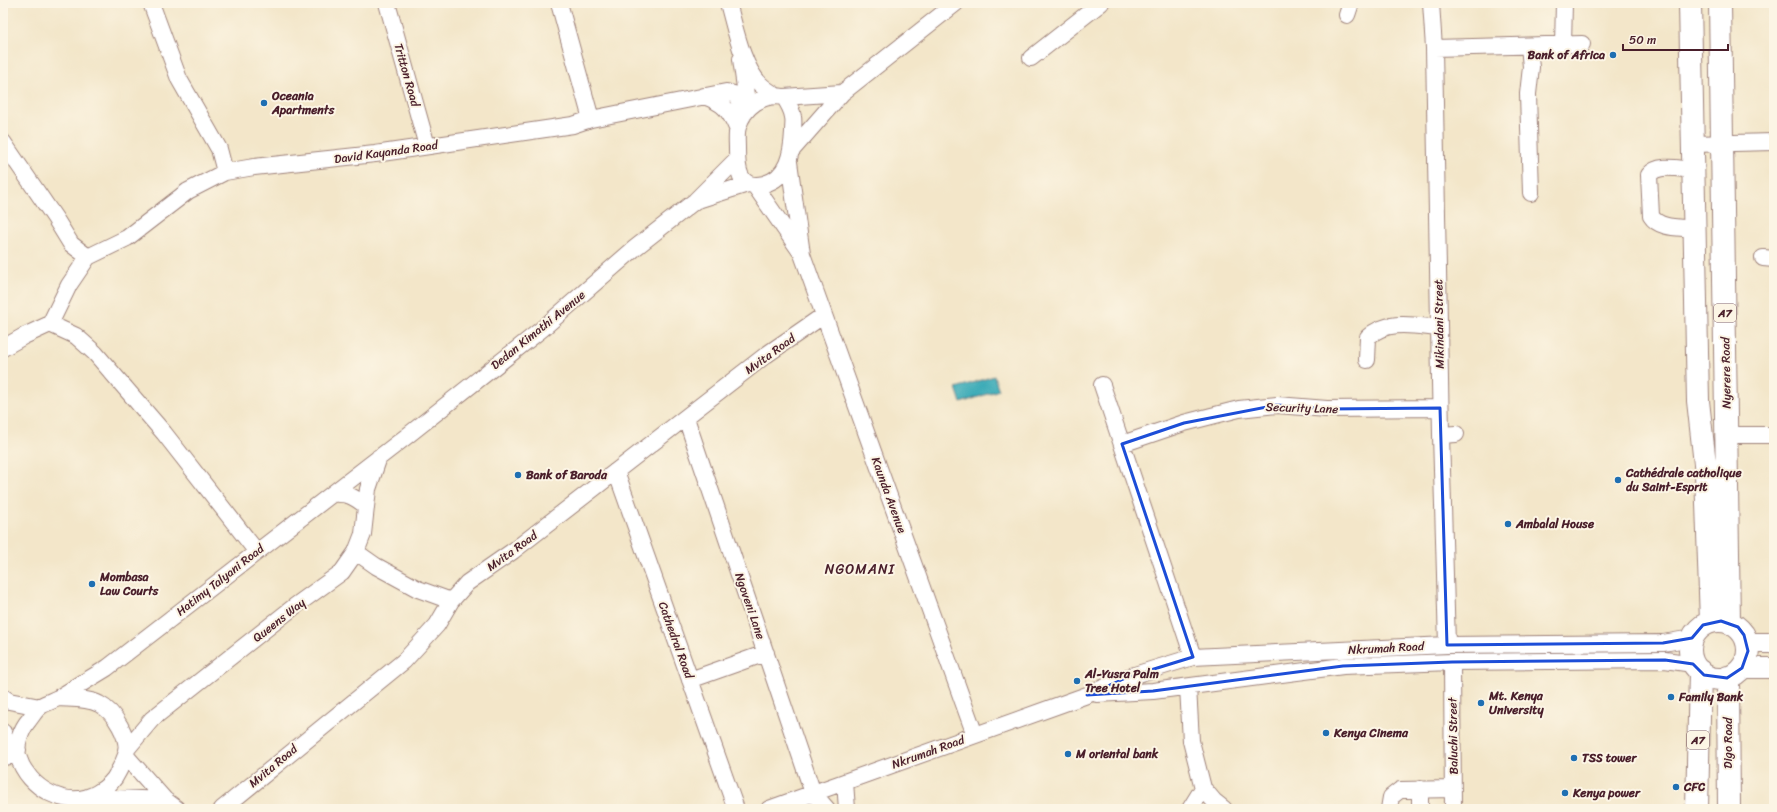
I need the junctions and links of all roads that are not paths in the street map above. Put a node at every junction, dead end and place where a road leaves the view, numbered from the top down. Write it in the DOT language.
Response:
graph roads {
  1 [pos="151,3"];
  2 [pos="387,3"];
  3 [pos="558,3"];
  4 [pos="728,3"];
  5 [pos="956,3"];
  6 [pos="1100,3"];
  7 [pos="1431,3"];
  8 [pos="1564,3"];
  9 [pos="1690,3"];
  10 [pos="1720,3"];
  11 [pos="739,42"];
  12 [pos="1582,44"];
  13 [pos="1563,45"];
  14 [pos="1529,46"];
  15 [pos="1434,48"];
  16 [pos="1031,58"];
  17 [pos="842,92"];
  18 [pos="704,96"];
  19 [pos="779,96"];
  20 [pos="746,111"];
  21 [pos="591,119"];
  22 [pos="737,128"];
  23 [pos="3,142"];
  24 [pos="1774,142"];
  25 [pos="1723,143"];
  26 [pos="1693,144"];
  27 [pos="427,146"];
  28 [pos="791,156"];
  29 [pos="736,160"];
  30 [pos="1693,170"];
  31 [pos="225,172"];
  32 [pos="752,185"];
  33 [pos="1531,193"];
  34 [pos="695,202"];
  35 [pos="1694,229"];
  36 [pos="802,254"];
  37 [pos="88,257"];
  38 [pos="824,315"];
  39 [pos="50,324"];
  40 [pos="1439,328"];
  41 [pos="3,348"];
  42 [pos="1367,360"];
  43 [pos="1102,385"];
  44 [pos="1698,401"];
  45 [pos="1727,403"];
  46 [pos="1440,408"];
  47 [pos="686,418"];
  48 [pos="1727,435"];
  49 [pos="1774,435"];
  50 [pos="1122,444"];
  51 [pos="379,457"];
  52 [pos="616,471"];
  53 [pos="1706,473"];
  54 [pos="1728,474"];
  55 [pos="332,494"];
  56 [pos="366,506"];
  57 [pos="257,552"];
  58 [pos="356,552"];
  59 [pos="451,601"];
  60 [pos="1720,622"];
  61 [pos="1692,638"];
  62 [pos="1748,643"];
  63 [pos="1774,643"];
  64 [pos="1447,645"];
  65 [pos="766,653"];
  66 [pos="1224,655"];
  67 [pos="1193,657"];
  68 [pos="1452,662"];
  69 [pos="1696,667"];
  70 [pos="1774,668"];
  71 [pos="1735,673"];
  72 [pos="690,680"];
  73 [pos="1227,682"];
  74 [pos="1188,687"];
  75 [pos="1087,695"];
  76 [pos="3,697"];
  77 [pos="58,698"];
  78 [pos="40,706"];
  79 [pos="3,732"];
  80 [pos="975,735"];
  81 [pos="126,753"];
  82 [pos="13,754"];
  83 [pos="845,782"];
  84 [pos="1204,788"];
  85 [pos="1420,789"];
  86 [pos="1453,789"];
  87 [pos="813,793"];
  88 [pos="90,797"];
  89 [pos="171,804"];
  90 [pos="222,809"];
  91 [pos="736,809"];
  92 [pos="769,809"];
  93 [pos="826,809"];
  94 [pos="847,809"];
  95 [pos="1186,809"];
  96 [pos="1224,809"];
  97 [pos="1389,809"];
  98 [pos="1420,809"];
  99 [pos="1453,809"];
  100 [pos="1697,809"];
  101 [pos="1729,809"];
  1 -- 31 [label="street"];
  2 -- 27 [label="street, Tritton Road"];
  3 -- 21 [label="street"];
  4 -- 11 [label="street"];
  5 -- 17 [label="street"];
  6 -- 16 [label="street"];
  7 -- 15 [label="street, Mikindani Street"];
  8 -- 13 [label="street"];
  9 -- 26 [label="highway, A7"];
  10 -- 25 [label="highway, Nyerere Road / A7"];
  11 -- 19 [label="street"];
  11 -- 20 [label="street"];
  12 -- 13 [label="street"];
  13 -- 14 [label="street"];
  14 -- 15 [label="street"];
  14 -- 33 [label="street"];
  15 -- 40 [label="street, Mikindani Street"];
  17 -- 19 [label="street"];
  17 -- 28 [label="street"];
  18 -- 20 [label="street, David Kayanda Road"];
  18 -- 21 [label="street, David Kayanda Road"];
  18 -- 22 [label="street"];
  19 -- 20 [label="street"];
  19 -- 28 [label="street"];
  20 -- 22 [label="street"];
  21 -- 27 [label="street, David Kayanda Road"];
  22 -- 29 [label="street"];
  23 -- 37 [label="street"];
  24 -- 25 [label="street"];
  25 -- 26 [label="street"];
  25 -- 45 [label="highway, Nyerere Road / A7"];
  26 -- 30 [label="highway, A7"];
  27 -- 31 [label="street, David Kayanda Road"];
  28 -- 32 [label="street"];
  28 -- 36 [label="street"];
  29 -- 32 [label="street"];
  29 -- 34 [label="street, Dedan Kimathi Avenue"];
  30 -- 35 [label="highway, A7"];
  30 -- 35 [label="street"];
  31 -- 37 [label="street, David Kayanda Road"];
  32 -- 34 [label="street, Dedan Kimathi Avenue"];
  32 -- 36 [label="street"];
  34 -- 51 [label="street, Dedan Kimathi Avenue"];
  35 -- 44 [label="highway, A7"];
  36 -- 38 [label="street, Kaunda Avenue"];
  37 -- 39 [label="street"];
  38 -- 47 [label="street, Mvita Road"];
  38 -- 80 [label="street, Kaunda Avenue"];
  39 -- 41 [label="street"];
  39 -- 57 [label="street"];
  40 -- 42 [label="street"];
  40 -- 46 [label="street, Mikindani Street"];
  43 -- 50 [label="street"];
  44 -- 45 [label="highway"];
  44 -- 53 [label="highway, A7"];
  45 -- 48 [label="highway, Nyerere Road / A7"];
  46 -- 50 [label="street, Security Lane"];
  46 -- 64 [label="street, Mikindani Street"];
  47 -- 52 [label="street, Mvita Road"];
  47 -- 65 [label="street, Ngoveni Lane"];
  48 -- 49 [label="street"];
  48 -- 54 [label="highway, Nyerere Road / A7"];
  50 -- 67 [label="street"];
  51 -- 55 [label="street, Hatimy Talyani Road"];
  51 -- 56 [label="street, Queens Way"];
  52 -- 59 [label="street, Mvita Road"];
  52 -- 72 [label="street, Cathedral Road"];
  53 -- 54 [label="highway"];
  53 -- 60 [label="highway, A7"];
  54 -- 60 [label="highway, Nyerere Road / A7"];
  55 -- 56 [label="street"];
  55 -- 57 [label="street, Hatimy Talyani Road"];
  56 -- 58 [label="street, Queens Way"];
  57 -- 77 [label="street, Hatimy Talyani Road"];
  58 -- 59 [label="street"];
  58 -- 81 [label="street, Queens Way"];
  59 -- 90 [label="street, Mvita Road"];
  60 -- 61 [label="highway"];
  60 -- 62 [label="highway"];
  61 -- 64 [label="street, Nkrumah Road"];
  61 -- 69 [label="highway"];
  62 -- 63 [label="main road"];
  62 -- 71 [label="highway"];
  64 -- 66 [label="street, Nkrumah Road"];
  65 -- 72 [label="street"];
  65 -- 87 [label="street, Ngoveni Lane"];
  66 -- 67 [label="street, Nkrumah Road"];
  66 -- 73 [label="street"];
  67 -- 75 [label="street, Nkrumah Road"];
  68 -- 69 [label="street, Nkrumah Road"];
  68 -- 73 [label="street, Nkrumah Road"];
  68 -- 86 [label="street, Baluchi Street"];
  69 -- 71 [label="highway"];
  69 -- 100 [label="highway, A7"];
  70 -- 71 [label="main road"];
  71 -- 101 [label="highway, Digo Road"];
  72 -- 91 [label="street, Cathedral Road"];
  73 -- 74 [label="street, Nkrumah Road"];
  74 -- 75 [label="street, Nkrumah Road"];
  74 -- 84 [label="street"];
  75 -- 80 [label="street, Nkrumah Road"];
  76 -- 78 [label="street"];
  77 -- 78 [label="street"];
  77 -- 81 [label="street"];
  78 -- 82 [label="street"];
  79 -- 82 [label="street"];
  80 -- 83 [label="street, Nkrumah Road"];
  81 -- 88 [label="street"];
  81 -- 89 [label="street"];
  82 -- 88 [label="street"];
  83 -- 87 [label="street, Nkrumah Road"];
  83 -- 94 [label="street"];
  84 -- 95 [label="street"];
  84 -- 96 [label="street"];
  85 -- 86 [label="street"];
  85 -- 97 [label="street"];
  85 -- 98 [label="street"];
  86 -- 99 [label="street, Baluchi Street"];
  87 -- 92 [label="street, Nkrumah Road"];
  87 -- 93 [label="street"];
  88 -- 89 [label="street"];
}
